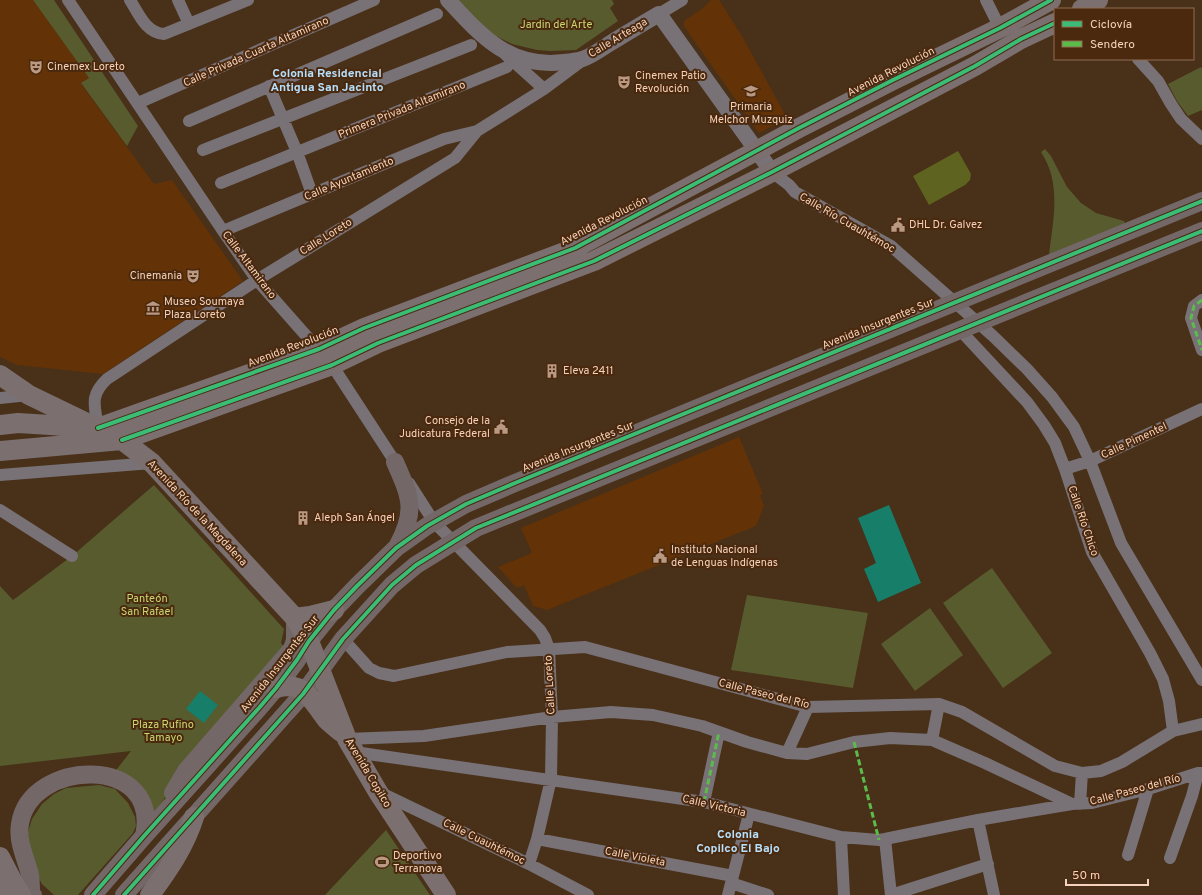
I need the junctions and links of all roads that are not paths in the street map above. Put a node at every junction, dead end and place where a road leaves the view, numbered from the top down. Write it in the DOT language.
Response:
graph roads {
  1 [pos="68,0"];
  2 [pos="130,0"];
  3 [pos="178,0"];
  4 [pos="248,0"];
  5 [pos="374,0"];
  6 [pos="448,0"];
  7 [pos="682,0"];
  8 [pos="986,0"];
  9 [pos="1051,0"];
  10 [pos="437,14"];
  11 [pos="659,14"];
  12 [pos="189,24"];
  13 [pos="1054,24"];
  14 [pos="1000,28"];
  15 [pos="1027,37"];
  16 [pos="471,45"];
  17 [pos="502,51"];
  18 [pos="584,59"];
  19 [pos="1139,60"];
  20 [pos="507,67"];
  21 [pos="269,86"];
  22 [pos="544,90"];
  23 [pos="138,103"];
  24 [pos="283,118"];
  25 [pos="189,121"];
  26 [pos="477,131"];
  27 [pos="1202,139"];
  28 [pos="203,150"];
  29 [pos="297,152"];
  30 [pos="757,152"];
  31 [pos="772,172"];
  32 [pos="221,183"];
  33 [pos="312,194"];
  34 [pos="1202,201"];
  35 [pos="223,231"];
  36 [pos="1202,231"];
  37 [pos="257,280"];
  38 [pos="1202,300"];
  39 [pos="956,303"];
  40 [pos="978,323"];
  41 [pos="960,330"];
  42 [pos="319,349"];
  43 [pos="1202,350"];
  44 [pos="332,364"];
  45 [pos="0,375"];
  46 [pos="28,395"];
  47 [pos="0,398"];
  48 [pos="1202,409"];
  49 [pos="0,425"];
  50 [pos="98,428"];
  51 [pos="122,440"];
  52 [pos="0,451"];
  53 [pos="395,462"];
  54 [pos="1088,462"];
  55 [pos="152,463"];
  56 [pos="1067,469"];
  57 [pos="0,475"];
  58 [pos="0,510"];
  59 [pos="434,522"];
  60 [pos="453,542"];
  61 [pos="396,548"];
  62 [pos="72,556"];
  63 [pos="334,610"];
  64 [pos="295,618"];
  65 [pos="343,639"];
  66 [pos="309,641"];
  67 [pos="548,649"];
  68 [pos="320,669"];
  69 [pos="1202,680"];
  70 [pos="276,688"];
  71 [pos="305,692"];
  72 [pos="939,704"];
  73 [pos="808,706"];
  74 [pos="552,717"];
  75 [pos="1202,724"];
  76 [pos="1173,731"];
  77 [pos="719,732"];
  78 [pos="932,740"];
  79 [pos="348,742"];
  80 [pos="787,754"];
  81 [pos="1082,773"];
  82 [pos="1200,773"];
  83 [pos="551,779"];
  84 [pos="1148,789"];
  85 [pos="378,792"];
  86 [pos="704,802"];
  87 [pos="1076,804"];
  88 [pos="163,814"];
  89 [pos="749,814"];
  90 [pos="194,817"];
  91 [pos="978,820"];
  92 [pos="144,836"];
  93 [pos="841,837"];
  94 [pos="537,839"];
  95 [pos="885,839"];
  96 [pos="1128,854"];
  97 [pos="0,857"];
  98 [pos="1170,858"];
  99 [pos="153,861"];
  100 [pos="529,864"];
  101 [pos="988,864"];
  102 [pos="731,885"];
  103 [pos="0,890"];
  104 [pos="4,895"];
  105 [pos="21,895"];
  106 [pos="33,895"];
  107 [pos="93,895"];
  108 [pos="124,895"];
  109 [pos="150,895"];
  110 [pos="446,895"];
  111 [pos="588,895"];
  112 [pos="768,895"];
  113 [pos="844,895"];
  114 [pos="891,895"];
  115 [pos="994,895"];
  1 -- 23 [label="street, Calle Altamirano"];
  2 -- 12 [label="street"];
  3 -- 12 [label="street"];
  4 -- 12 [label="street"];
  5 -- 23 [label="street, Calle Privada Cuarta Altamirano"];
  6 -- 17 [label="street, Calle Arteaga"];
  7 -- 11 [label="street, Calle Arteaga"];
  8 -- 14 [label="street"];
  9 -- 14 [label="main road, Avenida Revolución"];
  10 -- 21 [label="street"];
  11 -- 18 [label="street, Calle Arteaga"];
  11 -- 30 [label="street, Calle Río Cuauhtémoc"];
  13 -- 15 [label="main road"];
  14 -- 15 [label="street"];
  14 -- 30 [label="main road, Avenida Revolución"];
  15 -- 31 [label="main road"];
  16 -- 24 [label="street"];
  17 -- 18 [label="street, Calle Arteaga"];
  17 -- 22 [label="street, Calle Arteaga"];
  18 -- 22 [label="street, Calle Loreto"];
  19 -- 27 [label="street"];
  20 -- 29 [label="street, Primera Privada Altamirano"];
  21 -- 24 [label="street"];
  21 -- 25 [label="street"];
  22 -- 26 [label="street, Calle Loreto"];
  23 -- 35 [label="street, Calle Altamirano"];
  24 -- 28 [label="street"];
  24 -- 29 [label="street"];
  26 -- 33 [label="street, Calle Ayuntamiento"];
  26 -- 37 [label="street, Calle Loreto"];
  29 -- 32 [label="street, Primera Privada Altamirano"];
  29 -- 33 [label="street"];
  30 -- 31 [label="street, Calle Río Cuauhtémoc"];
  30 -- 42 [label="main road, Avenida Revolución"];
  31 -- 39 [label="street, Calle Río Cuauhtémoc"];
  31 -- 44 [label="main road"];
  33 -- 35 [label="street, Calle Ayuntamiento"];
  34 -- 39 [label="main road, Avenida Insurgentes Sur"];
  35 -- 37 [label="street, Calle Altamirano"];
  36 -- 40 [label="main road"];
  37 -- 42 [label="street, Calle Altamirano"];
  37 -- 50 [label="street, Calle Loreto"];
  38 -- 43 [label="street"];
  39 -- 40 [label="street, Calle Río Cuauhtémoc"];
  39 -- 59 [label="main road, Avenida Insurgentes Sur"];
  40 -- 41 [label="main road"];
  40 -- 54 [label="street"];
  41 -- 56 [label="street, Calle Río Chico"];
  41 -- 60 [label="main road"];
  42 -- 44 [label="street, Calle Altamirano"];
  42 -- 50 [label="main road, Avenida Revolución"];
  44 -- 51 [label="main road"];
  44 -- 53 [label="street, Calle Altamirano"];
  45 -- 46 [label="main road, Avenida Río de la Magdalena"];
  46 -- 47 [label="street"];
  46 -- 50 [label="main road, Avenida Río de la Magdalena"];
  48 -- 54 [label="street, Calle Pimentel"];
  49 -- 50 [label="main road, Avenida Revolución"];
  50 -- 51 [label="main road, Avenida Río de la Magdalena"];
  51 -- 52 [label="main road"];
  51 -- 55 [label="main road, Avenida Río de la Magdalena"];
  53 -- 59 [label="street, Calle Altamirano"];
  53 -- 61 [label="main road"];
  54 -- 56 [label="street, Calle Pimentel"];
  54 -- 69 [label="street"];
  55 -- 57 [label="street"];
  55 -- 64 [label="main road, Avenida Río de la Magdalena"];
  56 -- 76 [label="street, Calle Río Chico"];
  58 -- 62 [label="street"];
  59 -- 60 [label="street, Calle Altamirano"];
  59 -- 61 [label="main road, Avenida Insurgentes Sur"];
  60 -- 65 [label="main road"];
  60 -- 67 [label="street, Calle Loreto"];
  61 -- 63 [label="main road, Avenida Insurgentes Sur"];
  63 -- 64 [label="main road"];
  63 -- 66 [label="main road, Avenida Insurgentes Sur"];
  64 -- 66 [label="main road, Avenida Río de la Magdalena"];
  64 -- 88 [label="main road"];
  65 -- 67 [label="street, Calle Paseo del Río"];
  65 -- 68 [label="main road"];
  66 -- 68 [label="main road, Avenida Copilco"];
  66 -- 70 [label="main road, Avenida Insurgentes Sur"];
  67 -- 73 [label="street, Calle Paseo del Río"];
  67 -- 74 [label="street, Calle Loreto"];
  68 -- 71 [label="main road"];
  68 -- 79 [label="main road, Avenida Copilco"];
  70 -- 71 [label="main road"];
  70 -- 88 [label="main road, Avenida Insurgentes Sur"];
  71 -- 79 [label="main road"];
  71 -- 90 [label="main road"];
  72 -- 73 [label="street, Calle Paseo del Río"];
  72 -- 78 [label="street"];
  72 -- 81 [label="street, Calle Paseo del Río"];
  73 -- 80 [label="street"];
  74 -- 77 [label="street"];
  74 -- 79 [label="street"];
  74 -- 83 [label="street, Calle Loreto"];
  75 -- 76 [label="street, Calle Paseo del Río"];
  76 -- 81 [label="street, Calle Paseo del Río"];
  77 -- 80 [label="street"];
  77 -- 86 [label="street"];
  78 -- 80 [label="street"];
  78 -- 87 [label="street"];
  79 -- 83 [label="street, Calle Victoria"];
  79 -- 85 [label="main road, Avenida Copilco"];
  81 -- 87 [label="street"];
  82 -- 84 [label="street, Calle Paseo del Río"];
  82 -- 98 [label="street"];
  83 -- 86 [label="street, Calle Victoria"];
  83 -- 94 [label="street, Calle Loreto"];
  84 -- 87 [label="street, Calle Paseo del Río"];
  84 -- 96 [label="street"];
  85 -- 100 [label="street, Calle Cuauhtémoc"];
  85 -- 110 [label="main road, Avenida Copilco"];
  86 -- 89 [label="street, Calle Victoria"];
  87 -- 91 [label="street, Calle Victoria"];
  88 -- 92 [label="main road, Avenida Insurgentes Sur"];
  88 -- 99 [label="main road"];
  89 -- 93 [label="street, Calle Victoria"];
  89 -- 102 [label="street"];
  90 -- 99 [label="main road"];
  90 -- 109 [label="main road"];
  91 -- 95 [label="street, Calle Victoria"];
  91 -- 101 [label="street"];
  92 -- 106 [label="main road"];
  92 -- 107 [label="main road, Avenida Insurgentes Sur"];
  93 -- 95 [label="street, Calle Victoria"];
  93 -- 113 [label="street"];
  94 -- 100 [label="street, Calle Loreto"];
  94 -- 102 [label="street, Calle Violeta"];
  95 -- 114 [label="street"];
  97 -- 105 [label="main road"];
  99 -- 108 [label="main road"];
  100 -- 111 [label="street, Calle Cuauhtémoc"];
  101 -- 114 [label="street"];
  101 -- 115 [label="street"];
  102 -- 112 [label="street, Calle Violeta"];
  103 -- 104 [label="main road"];
}
